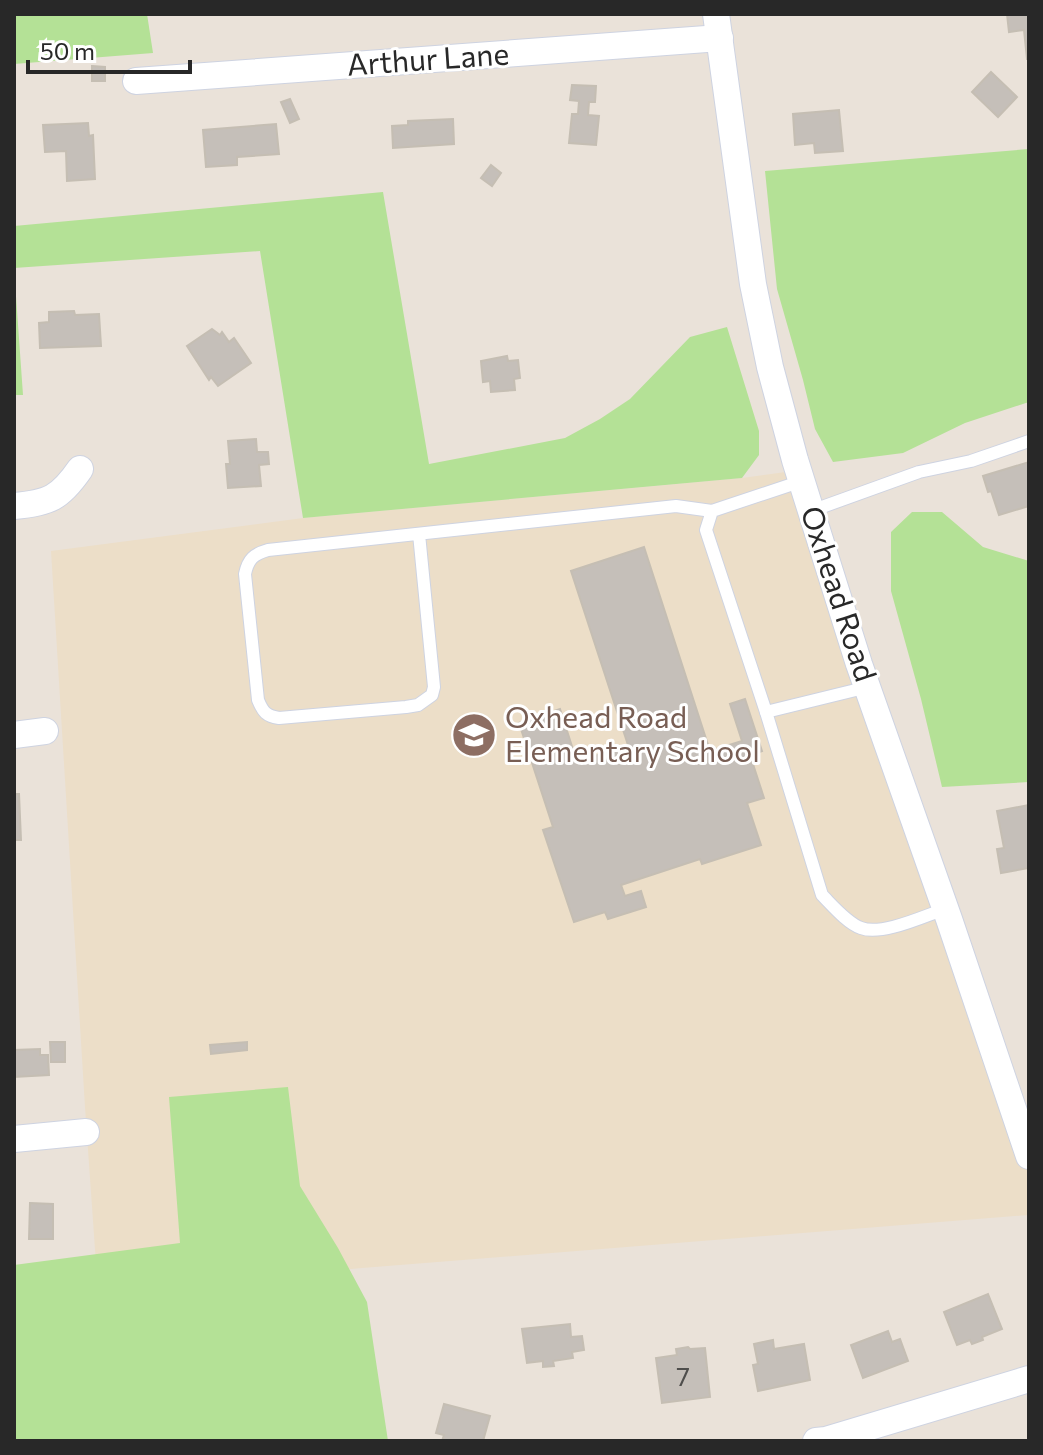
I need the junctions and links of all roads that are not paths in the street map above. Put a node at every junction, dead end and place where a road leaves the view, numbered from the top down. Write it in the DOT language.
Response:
graph roads {
  1 [pos="718,26"];
  2 [pos="136,81"];
  3 [pos="1029,441"];
  4 [pos="80,469"];
  5 [pos="802,481"];
  6 [pos="14,506"];
  7 [pos="712,511"];
  8 [pos="811,511"];
  9 [pos="419,534"];
  10 [pos="868,687"];
  11 [pos="766,712"];
  12 [pos="45,731"];
  13 [pos="14,735"];
  14 [pos="945,909"];
  15 [pos="86,1132"];
  16 [pos="14,1139"];
  17 [pos="1029,1156"];
  18 [pos="1029,1379"];
  19 [pos="816,1441"];
  1 -- 2 [label="street, Arthur Lane"];
  1 -- 5 [label="street, Oxhead Road"];
  3 -- 8 [label="lane"];
  4 -- 6 [label="street"];
  5 -- 7 [label="lane"];
  5 -- 8 [label="street, Oxhead Road"];
  7 -- 9 [label="lane"];
  7 -- 11 [label="lane"];
  8 -- 10 [label="street, Oxhead Road"];
  9 -- 9 [label="lane"];
  10 -- 11 [label="lane"];
  10 -- 14 [label="street, Oxhead Road"];
  11 -- 14 [label="lane"];
  12 -- 13 [label="street"];
  14 -- 17 [label="street, Oxhead Road"];
  15 -- 16 [label="street"];
  18 -- 19 [label="street"];
}
